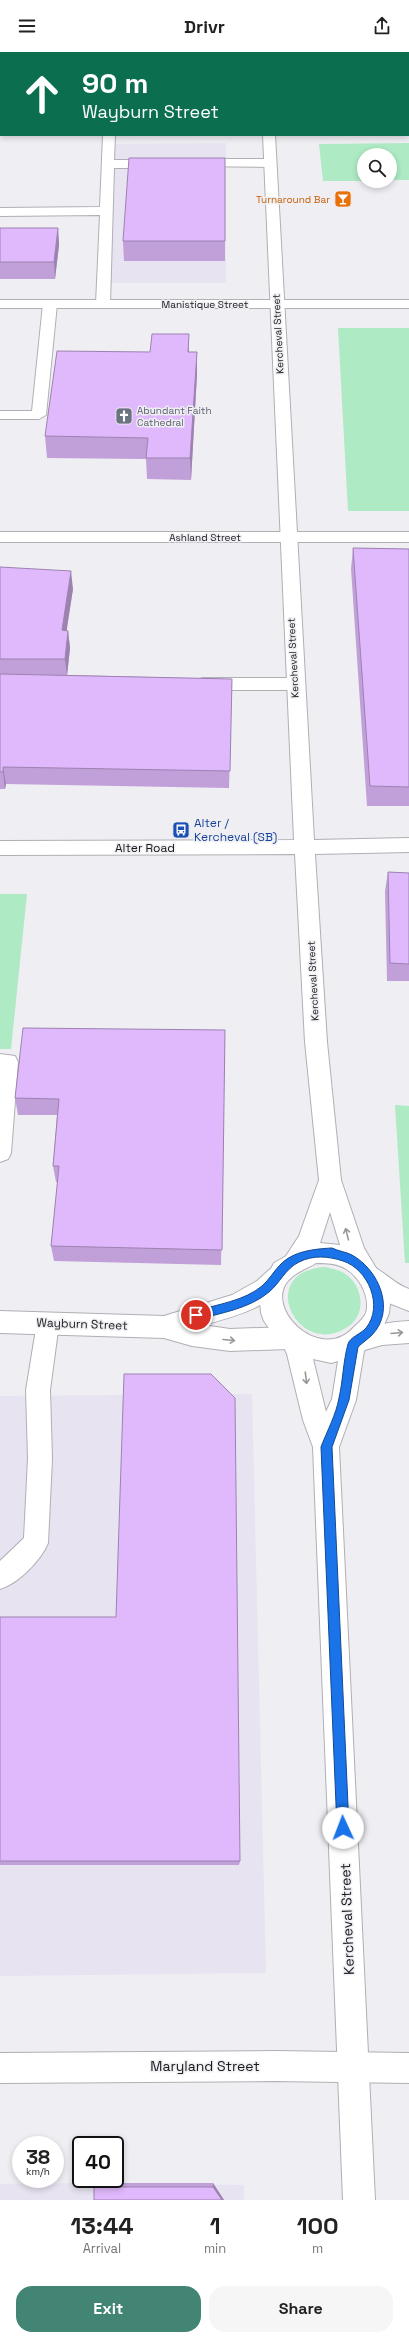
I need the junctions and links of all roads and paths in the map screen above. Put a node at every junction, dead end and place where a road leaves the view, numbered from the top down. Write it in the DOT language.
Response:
graph roads {
  1 [pos="110,136"];
  2 [pos="269,136"];
  3 [pos="183,163"];
  4 [pos="270,163"];
  5 [pos="108,164"];
  6 [pos="167,164"];
  7 [pos="0,212"];
  8 [pos="106,212"];
  9 [pos="0,304"];
  10 [pos="50,304"];
  11 [pos="103,304"];
  12 [pos="277,304"];
  13 [pos="409,304"];
  14 [pos="0,415"];
  15 [pos="0,537"];
  16 [pos="287,537"];
  17 [pos="409,537"];
  18 [pos="186,684"];
  19 [pos="295,684"];
  20 [pos="409,845"];
  21 [pos="306,847"];
  22 [pos="0,848"];
  23 [pos="0,1062"];
  24 [pos="0,1154"];
  25 [pos="330,1180"];
  26 [pos="296,1259"];
  27 [pos="366,1272"];
  28 [pos="277,1277"];
  29 [pos="409,1300"];
  30 [pos="0,1322"];
  31 [pos="48,1323"];
  32 [pos="164,1327"];
  33 [pos="409,1332"];
  34 [pos="292,1340"];
  35 [pos="356,1343"];
  36 [pos="326,1447"];
  37 [pos="0,1576"];
  38 [pos="0,2068"];
  39 [pos="353,2068"];
  40 [pos="409,2068"];
  41 [pos="359,2200"];
  1 -- 5 [label="lane"];
  2 -- 4 [label="street, Kercheval Street"];
  3 -- 4 [label="lane"];
  4 -- 12 [label="street, Kercheval Street"];
  5 -- 6 [label="lane"];
  5 -- 8 [label="lane"];
  7 -- 8 [label="lane"];
  8 -- 11 [label="lane"];
  9 -- 10 [label="street, Manistique Street"];
  10 -- 11 [label="street, Manistique Street"];
  10 -- 14 [label="lane"];
  11 -- 12 [label="street, Manistique Street"];
  12 -- 13 [label="street, Manistique Street"];
  12 -- 16 [label="street, Kercheval Street"];
  15 -- 16 [label="street, Ashland Street"];
  16 -- 17 [label="street, Ashland Street"];
  16 -- 19 [label="street, Kercheval Street"];
  18 -- 19 [label="lane"];
  19 -- 21 [label="street, Kercheval Street"];
  20 -- 21 [label="street, Alter Road"];
  21 -- 22 [label="street, Alter Road"];
  21 -- 25 [label="street, Kercheval Street"];
  23 -- 24 [label="lane"];
  25 -- 26 [label="street, Kercheval Street"];
  27 -- 25 [label="street, Kercheval Street, one-way"];
  26 -- 27 [label="street, Kercheval Street"];
  26 -- 28 [label="street, Kercheval Street"];
  27 -- 29 [label="street"];
  27 -- 35 [label="street, Kercheval Street"];
  28 -- 32 [label="street, Wayburn Street"];
  28 -- 34 [label="street, Kercheval Street"];
  30 -- 31 [label="street, Wayburn Street"];
  31 -- 32 [label="street, Wayburn Street"];
  31 -- 37 [label="lane"];
  32 -- 34 [label="street, Wayburn Street, one-way"];
  35 -- 33 [label="street, one-way"];
  34 -- 35 [label="street"];
  34 -- 36 [label="street, Kercheval Street, one-way"];
  35 -- 36 [label="street, Kercheval Street"];
  36 -- 39 [label="street, Kercheval Street"];
  38 -- 39 [label="street, Maryland Street"];
  39 -- 40 [label="street, Maryland Street"];
  39 -- 41 [label="street, Kercheval Street"];
}
